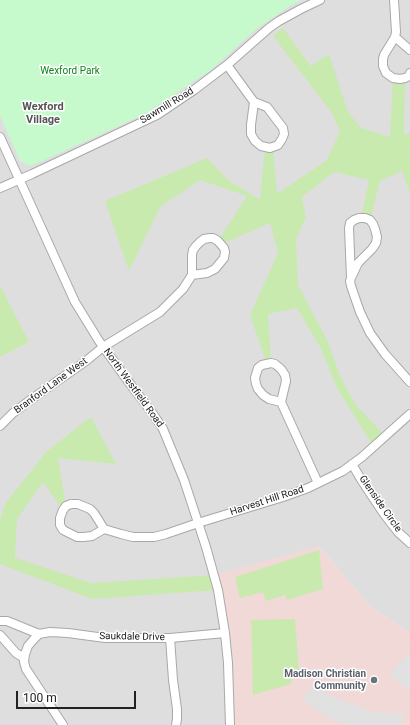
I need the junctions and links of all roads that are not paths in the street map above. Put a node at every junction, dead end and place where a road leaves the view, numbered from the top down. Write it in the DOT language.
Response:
graph roads {
  1 [pos="320,0"];
  2 [pos="394,0"];
  3 [pos="395,37"];
  4 [pos="410,50"];
  5 [pos="227,65"];
  6 [pos="410,73"];
  7 [pos="254,102"];
  8 [pos="0,138"];
  9 [pos="19,179"];
  10 [pos="0,188"];
  11 [pos="192,275"];
  12 [pos="351,278"];
  13 [pos="103,347"];
  14 [pos="410,382"];
  15 [pos="281,402"];
  16 [pos="410,414"];
  17 [pos="0,426"];
  18 [pos="352,464"];
  19 [pos="318,483"];
  20 [pos="198,523"];
  21 [pos="104,529"];
  22 [pos="410,543"];
  23 [pos="0,621"];
  24 [pos="225,633"];
  25 [pos="39,634"];
  26 [pos="0,635"];
  27 [pos="170,638"];
  28 [pos="24,658"];
  29 [pos="63,725"];
  30 [pos="176,725"];
  31 [pos="230,725"];
  1 -- 5 [label="street, Sawmill Road"];
  2 -- 3 [label="street"];
  3 -- 4 [label="street"];
  3 -- 6 [label="street"];
  5 -- 7 [label="street"];
  5 -- 9 [label="street, Sawmill Road"];
  7 -- 7 [label="street"];
  8 -- 9 [label="street, North Westfield Road"];
  9 -- 10 [label="street, Sawmill Road"];
  9 -- 13 [label="street, North Westfield Road"];
  11 -- 11 [label="street"];
  11 -- 13 [label="street, Branford Lane West"];
  12 -- 12 [label="street"];
  12 -- 14 [label="street"];
  13 -- 17 [label="street, Branford Lane West"];
  13 -- 20 [label="street, North Westfield Road"];
  15 -- 15 [label="street"];
  15 -- 19 [label="street"];
  16 -- 18 [label="street, Harvest Hill Road"];
  18 -- 19 [label="street, Harvest Hill Road"];
  18 -- 22 [label="street, Glenside Circle"];
  19 -- 20 [label="street, Harvest Hill Road"];
  20 -- 21 [label="street, Harvest Hill Road"];
  20 -- 24 [label="street, North Westfield Road"];
  21 -- 21 [label="street"];
  23 -- 25 [label="street"];
  24 -- 27 [label="street, Saukdale Drive"];
  24 -- 31 [label="street, North Westfield Road"];
  25 -- 27 [label="street, Saukdale Drive"];
  25 -- 28 [label="street"];
  26 -- 28 [label="street"];
  27 -- 30 [label="street"];
  28 -- 29 [label="street"];
}
